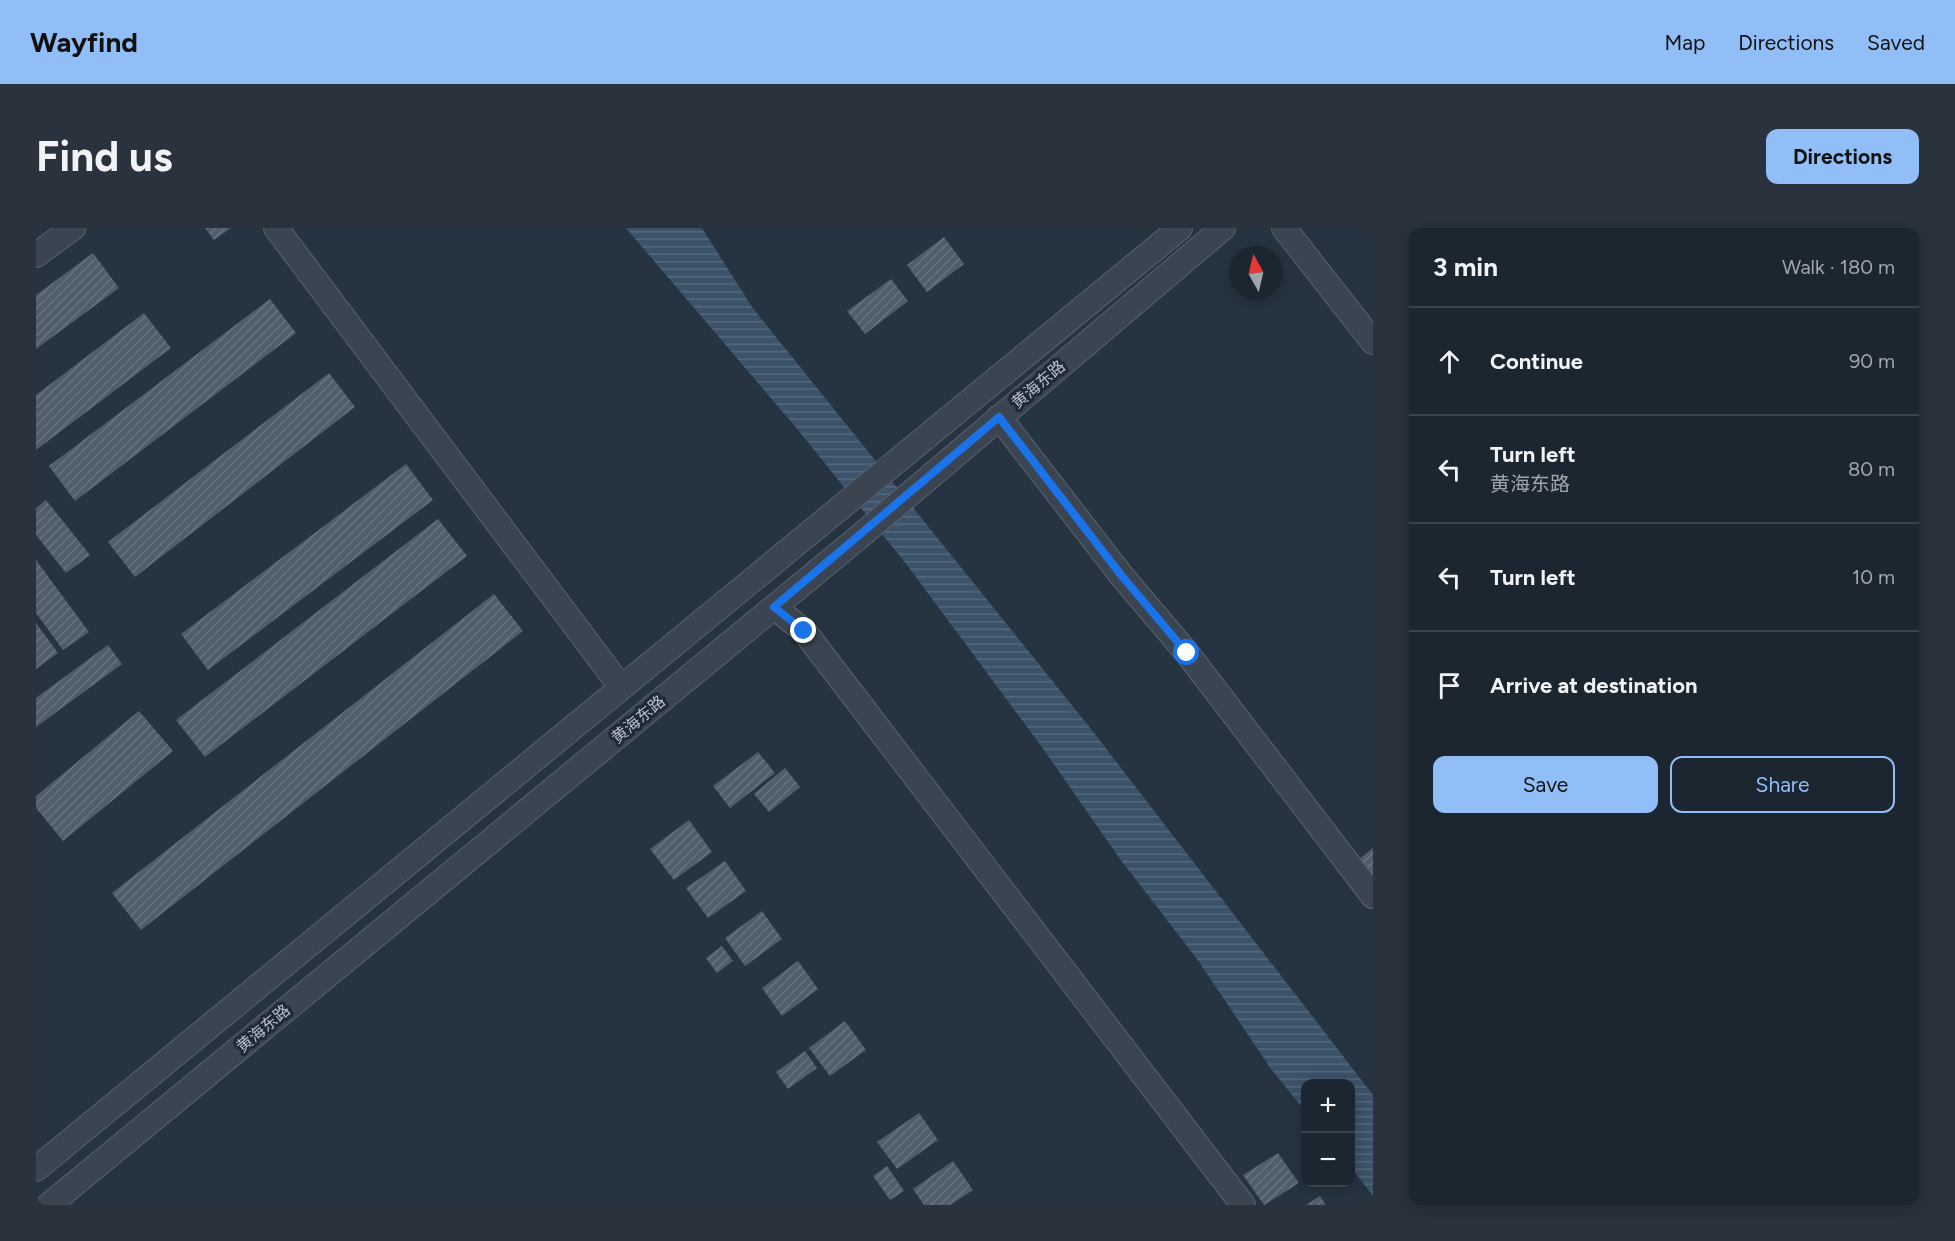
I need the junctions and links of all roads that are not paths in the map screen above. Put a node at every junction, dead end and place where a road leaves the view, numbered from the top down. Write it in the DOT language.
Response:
graph roads {
  1 [pos="73,228"];
  2 [pos="276,228"];
  3 [pos="1180,228"];
  4 [pos="1223,228"];
  5 [pos="1284,228"];
  6 [pos="36,255"];
  7 [pos="1373,342"];
  8 [pos="999,417"];
  9 [pos="774,607"];
  10 [pos="621,687"];
  11 [pos="1373,896"];
  12 [pos="37,1164"];
  13 [pos="63,1201"];
  14 [pos="1243,1205"];
  1 -- 6 [label="street"];
  2 -- 10 [label="street"];
  3 -- 10 [label="street, 黄海东路"];
  4 -- 8 [label="street, 黄海东路"];
  5 -- 7 [label="street"];
  8 -- 9 [label="street, 黄海东路"];
  8 -- 11 [label="street"];
  9 -- 13 [label="street, 黄海东路"];
  9 -- 14 [label="street"];
  10 -- 12 [label="street, 黄海东路"];
  12 -- 13 [label="street"];
}
